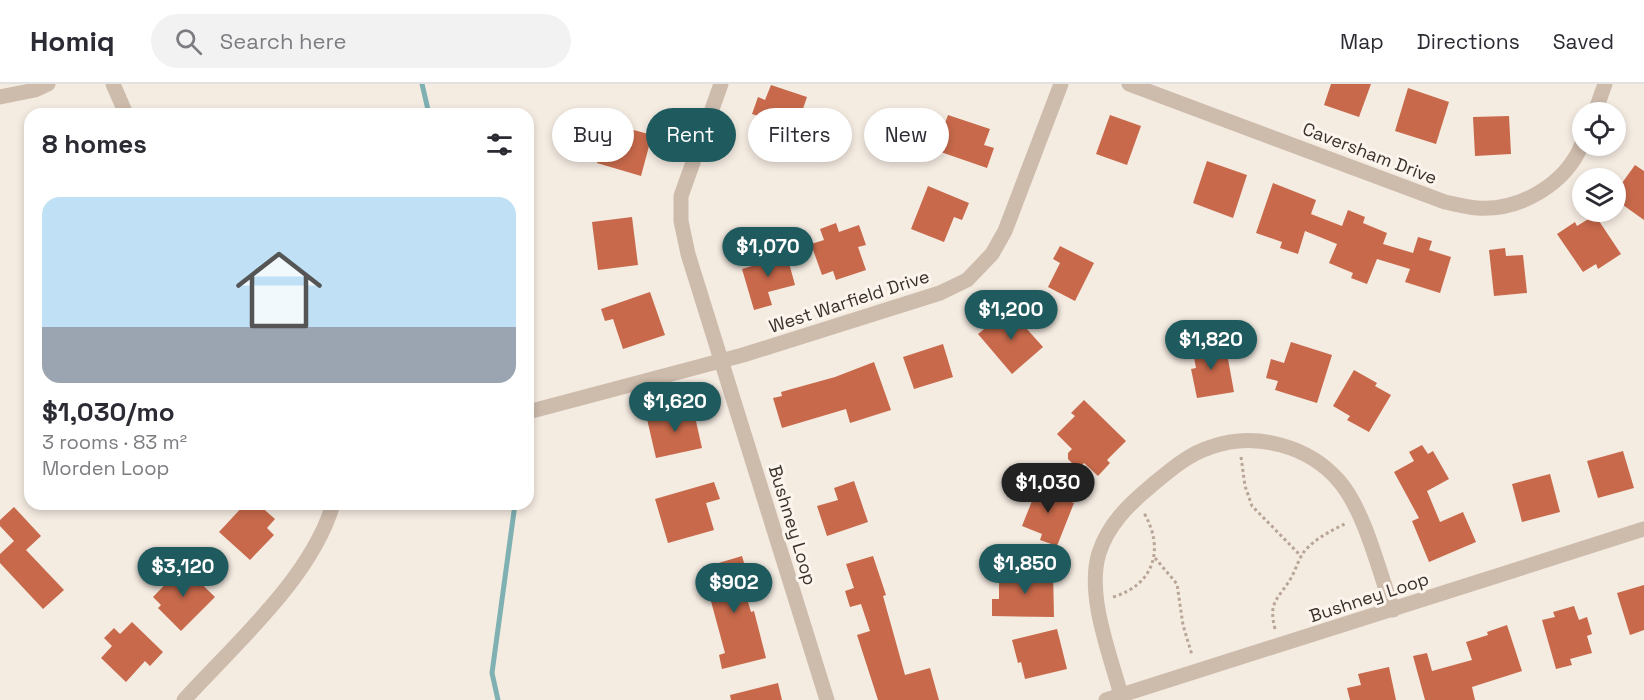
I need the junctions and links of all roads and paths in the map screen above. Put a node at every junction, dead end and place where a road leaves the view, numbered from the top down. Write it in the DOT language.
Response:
graph roads {
  1 [pos="48,84"];
  2 [pos="113,84"];
  3 [pos="721,84"];
  4 [pos="1060,84"];
  5 [pos="1129,84"];
  6 [pos="1605,84"];
  7 [pos="0,97"];
  8 [pos="1599,102"];
  9 [pos="123,108"];
  10 [pos="1577,156"];
  11 [pos="722,361"];
  12 [pos="534,410"];
  13 [pos="1241,457"];
  14 [pos="331,510"];
  15 [pos="1144,513"];
  16 [pos="1345,524"];
  17 [pos="1644,529"];
  18 [pos="1301,556"];
  19 [pos="1155,558"];
  20 [pos="1113,597"];
  21 [pos="1393,610"];
  22 [pos="1275,628"];
  23 [pos="1192,655"];
  24 [pos="1121,695"];
  25 [pos="184,700"];
  26 [pos="827,700"];
  27 [pos="1106,700"];
  1 -- 7 [label="street"];
  2 -- 9 [label="street"];
  3 -- 11 [label="street, Bushney Loop"];
  4 -- 11 [label="street, West Warfield Drive"];
  5 -- 10 [label="street, Caversham Drive"];
  6 -- 8 [label="street"];
  11 -- 12 [label="street, West Warfield Drive"];
  11 -- 26 [label="street, Bushney Loop"];
  13 -- 18 [label="path"];
  14 -- 25 [label="street"];
  15 -- 19 [label="path"];
  16 -- 18 [label="path"];
  17 -- 21 [label="street, Bushney Loop"];
  18 -- 22 [label="path"];
  19 -- 20 [label="path"];
  19 -- 23 [label="path"];
  21 -- 24 [label="street, Bushney Loop"];
  21 -- 24 [label="street"];
  24 -- 27 [label="street, Bushney Loop"];
}
